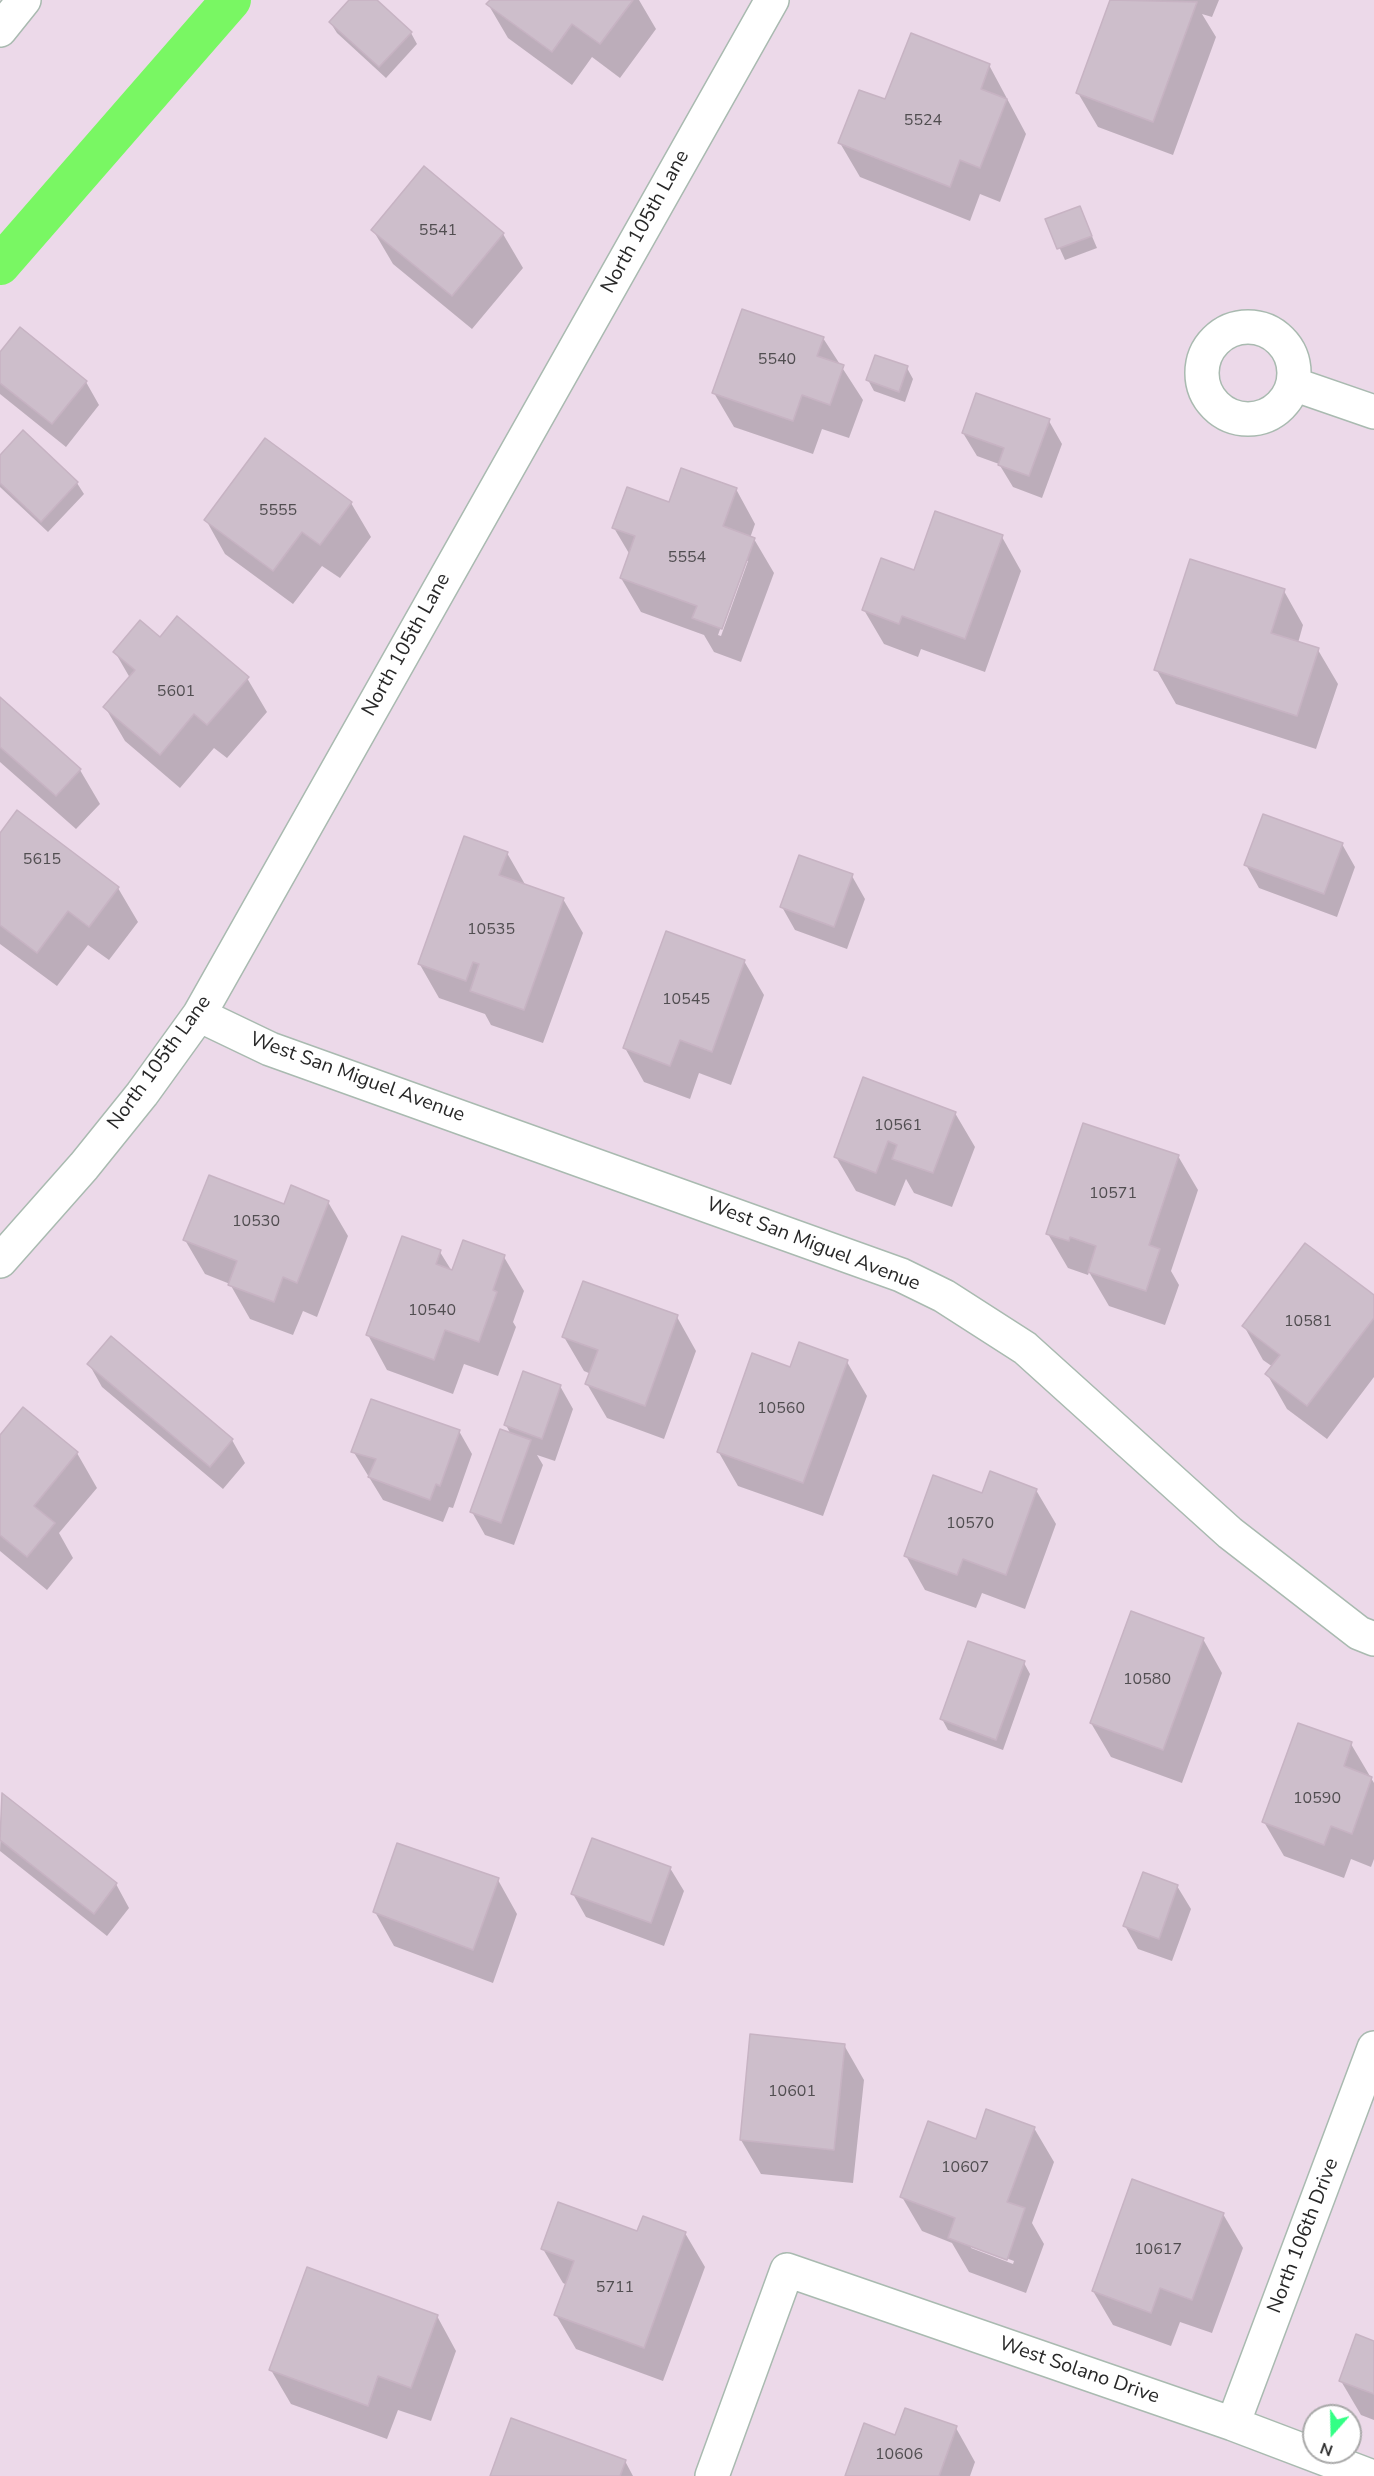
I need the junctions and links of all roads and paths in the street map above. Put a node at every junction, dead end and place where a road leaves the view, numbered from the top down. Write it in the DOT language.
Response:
graph roads {
  1 [pos="24,0"];
  2 [pos="772,0"];
  3 [pos="0,30"];
  4 [pos="1293,384"];
  5 [pos="1374,412"];
  6 [pos="199,1015"];
  7 [pos="0,1261"];
  8 [pos="1374,1639"];
  9 [pos="1374,2048"];
  10 [pos="1233,2424"];
  11 [pos="712,2476"];
  12 [pos="1370,2476"];
  1 -- 3 [label="street"];
  2 -- 6 [label="street, North 105th Lane"];
  4 -- 5 [label="street"];
  6 -- 7 [label="street, North 105th Lane"];
  6 -- 8 [label="street, West San Miguel Avenue"];
  9 -- 10 [label="street, North 106th Drive"];
  10 -- 11 [label="street, West Solano Drive"];
  10 -- 12 [label="street, West Solano Drive"];
}
